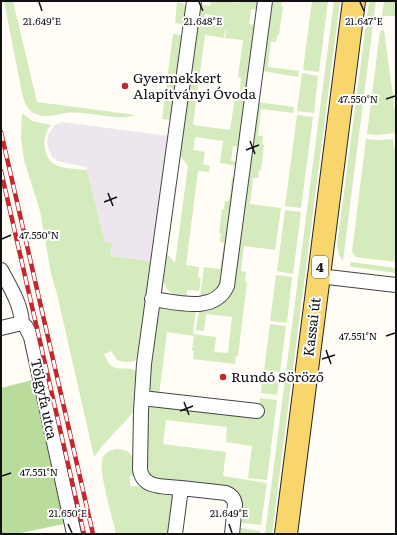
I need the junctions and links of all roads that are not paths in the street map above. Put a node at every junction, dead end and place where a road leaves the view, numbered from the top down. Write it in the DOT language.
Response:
graph roads {
  1 [pos="194,1"];
  2 [pos="265,1"];
  3 [pos="354,1"];
  4 [pos="1,270"];
  5 [pos="319,276"];
  6 [pos="396,285"];
  7 [pos="152,299"];
  8 [pos="22,323"];
  9 [pos="1,328"];
  10 [pos="142,398"];
  11 [pos="257,411"];
  12 [pos="181,488"];
  13 [pos="74,534"];
  14 [pos="175,534"];
  15 [pos="232,534"];
  16 [pos="286,534"];
  1 -- 7 [label="street"];
  2 -- 7 [label="street"];
  3 -- 5 [label="main road, Kassai út / 4"];
  4 -- 8 [label="street, Tölgyfa utca"];
  5 -- 6 [label="street"];
  5 -- 16 [label="main road, Kassai út / 4"];
  7 -- 10 [label="street"];
  8 -- 9 [label="street"];
  8 -- 13 [label="street, Tölgyfa utca"];
  10 -- 11 [label="street"];
  10 -- 12 [label="street"];
  12 -- 14 [label="street"];
  12 -- 15 [label="street"];
}
